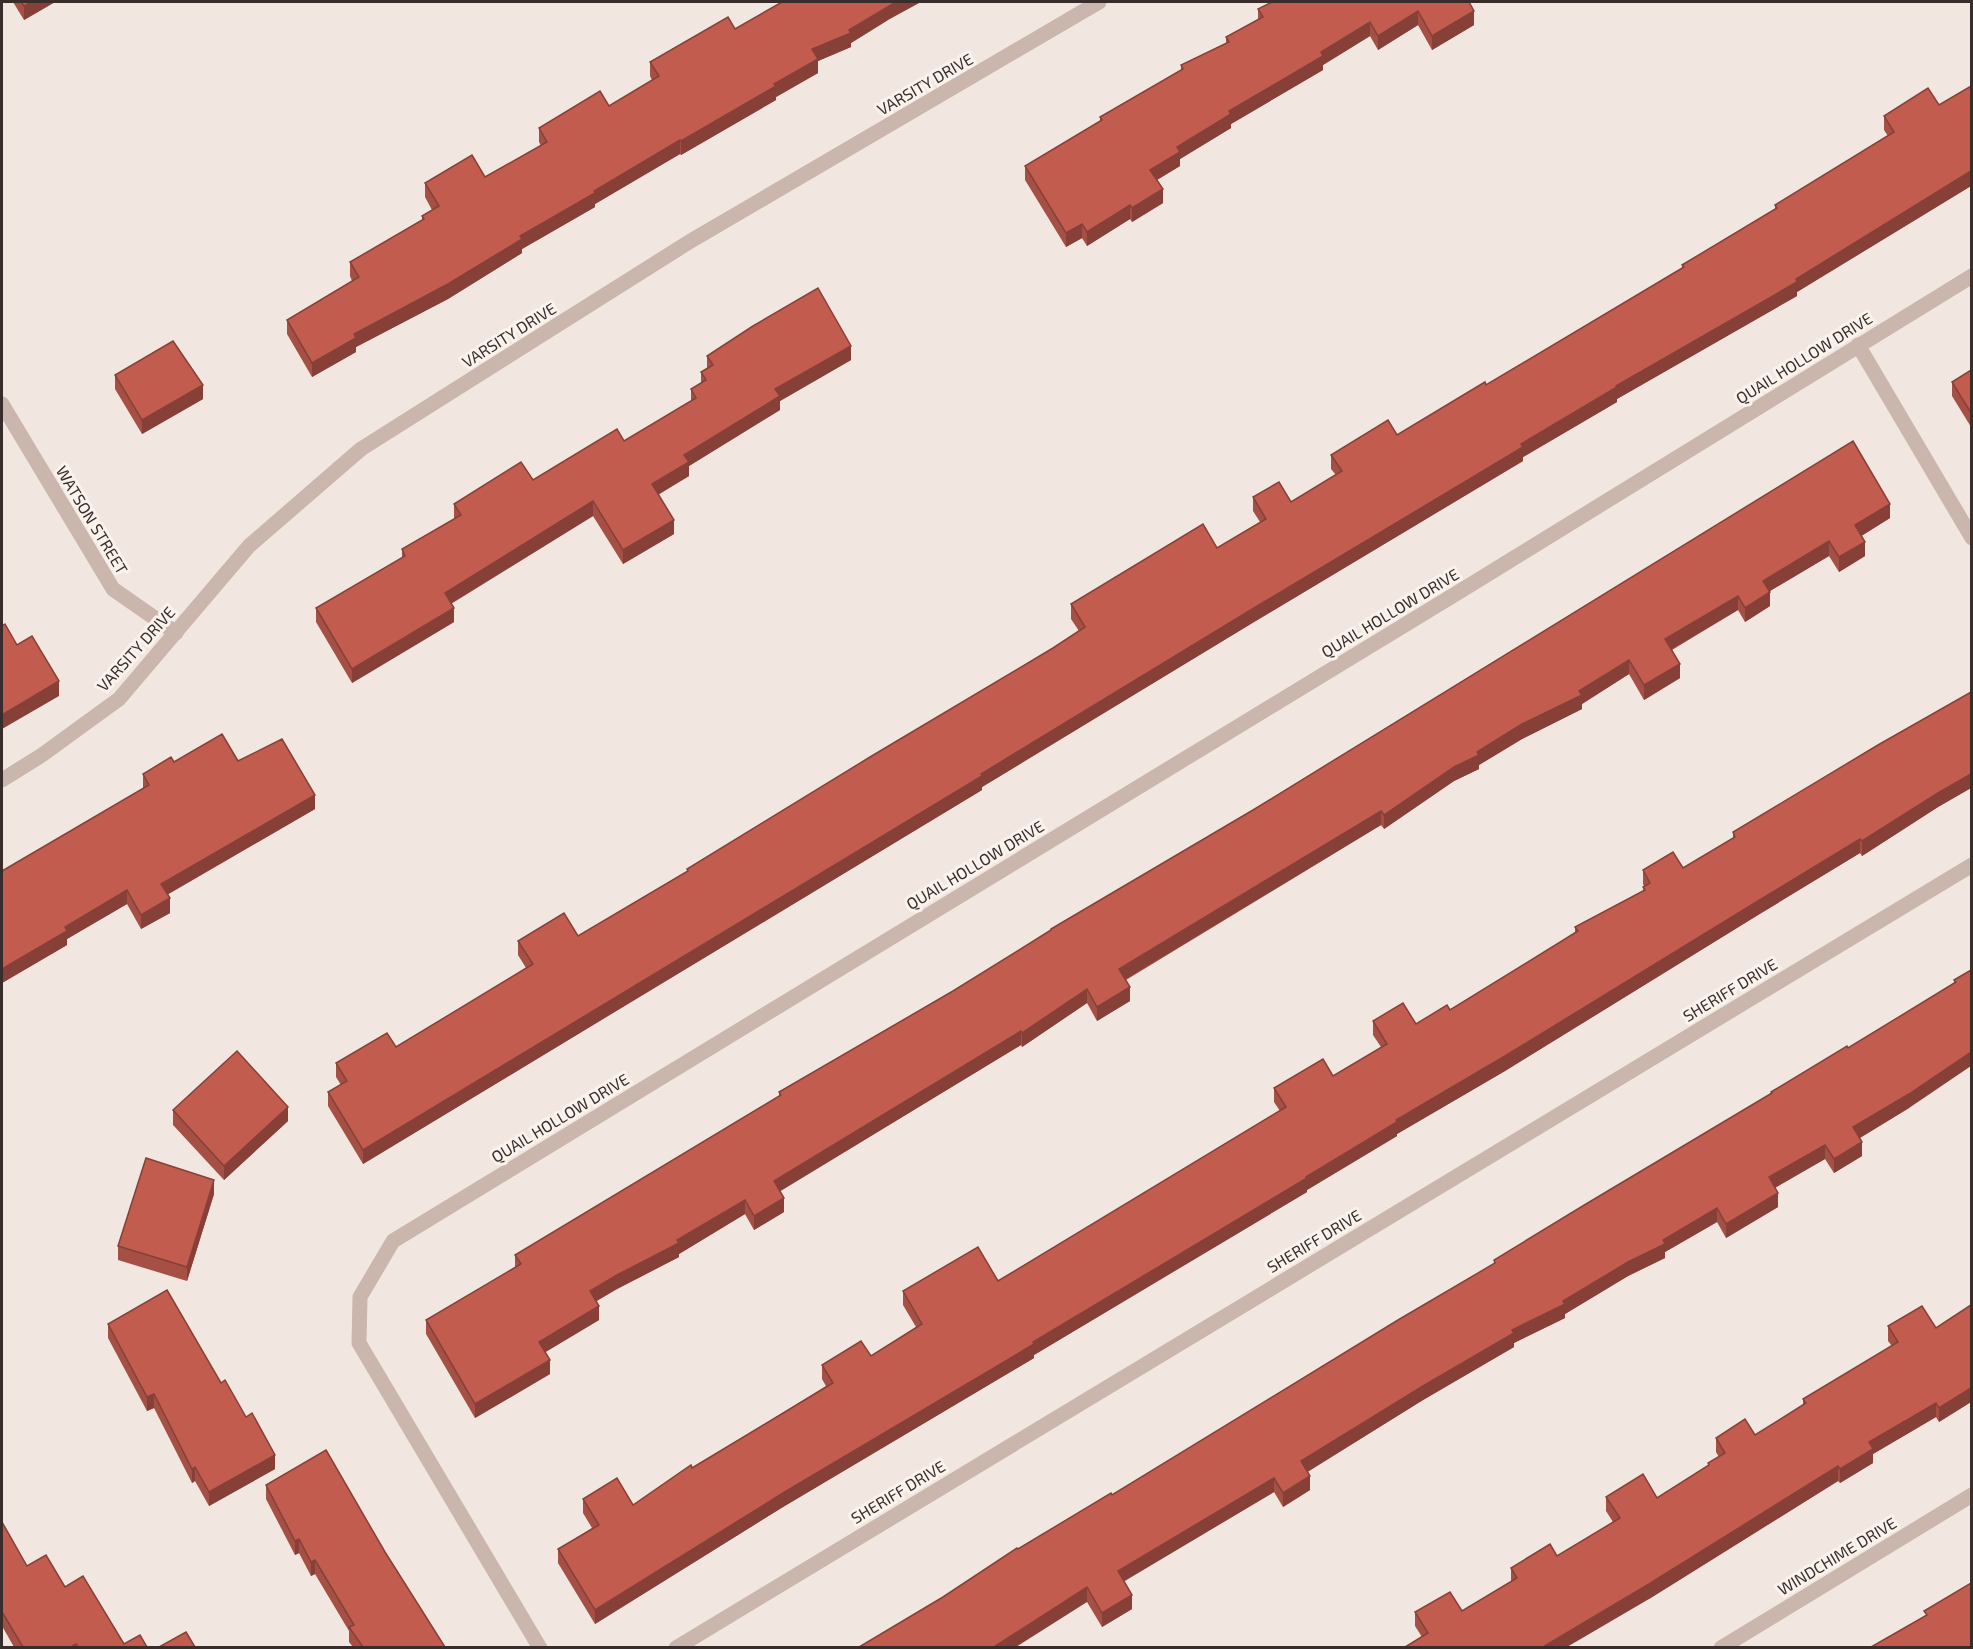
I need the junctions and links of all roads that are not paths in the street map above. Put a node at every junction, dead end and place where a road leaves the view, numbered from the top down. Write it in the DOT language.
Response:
graph roads {
  1 [pos="1099,2"];
  2 [pos="1971,276"];
  3 [pos="1858,345"];
  4 [pos="2,404"];
  5 [pos="1971,538"];
  6 [pos="176,633"];
  7 [pos="2,780"];
  8 [pos="1971,865"];
  9 [pos="1971,1495"];
  10 [pos="540,1647"];
  11 [pos="676,1647"];
  12 [pos="1721,1647"];
  1 -- 6 [label="street, VARSITY DRIVE"];
  2 -- 3 [label="street, QUAIL HOLLOW DRIVE"];
  3 -- 5 [label="street"];
  3 -- 10 [label="street, QUAIL HOLLOW DRIVE"];
  4 -- 6 [label="street, WATSON STREET"];
  6 -- 7 [label="street, VARSITY DRIVE"];
  8 -- 11 [label="street, SHERIFF DRIVE"];
  9 -- 12 [label="street, WINDCHIME DRIVE"];
}
